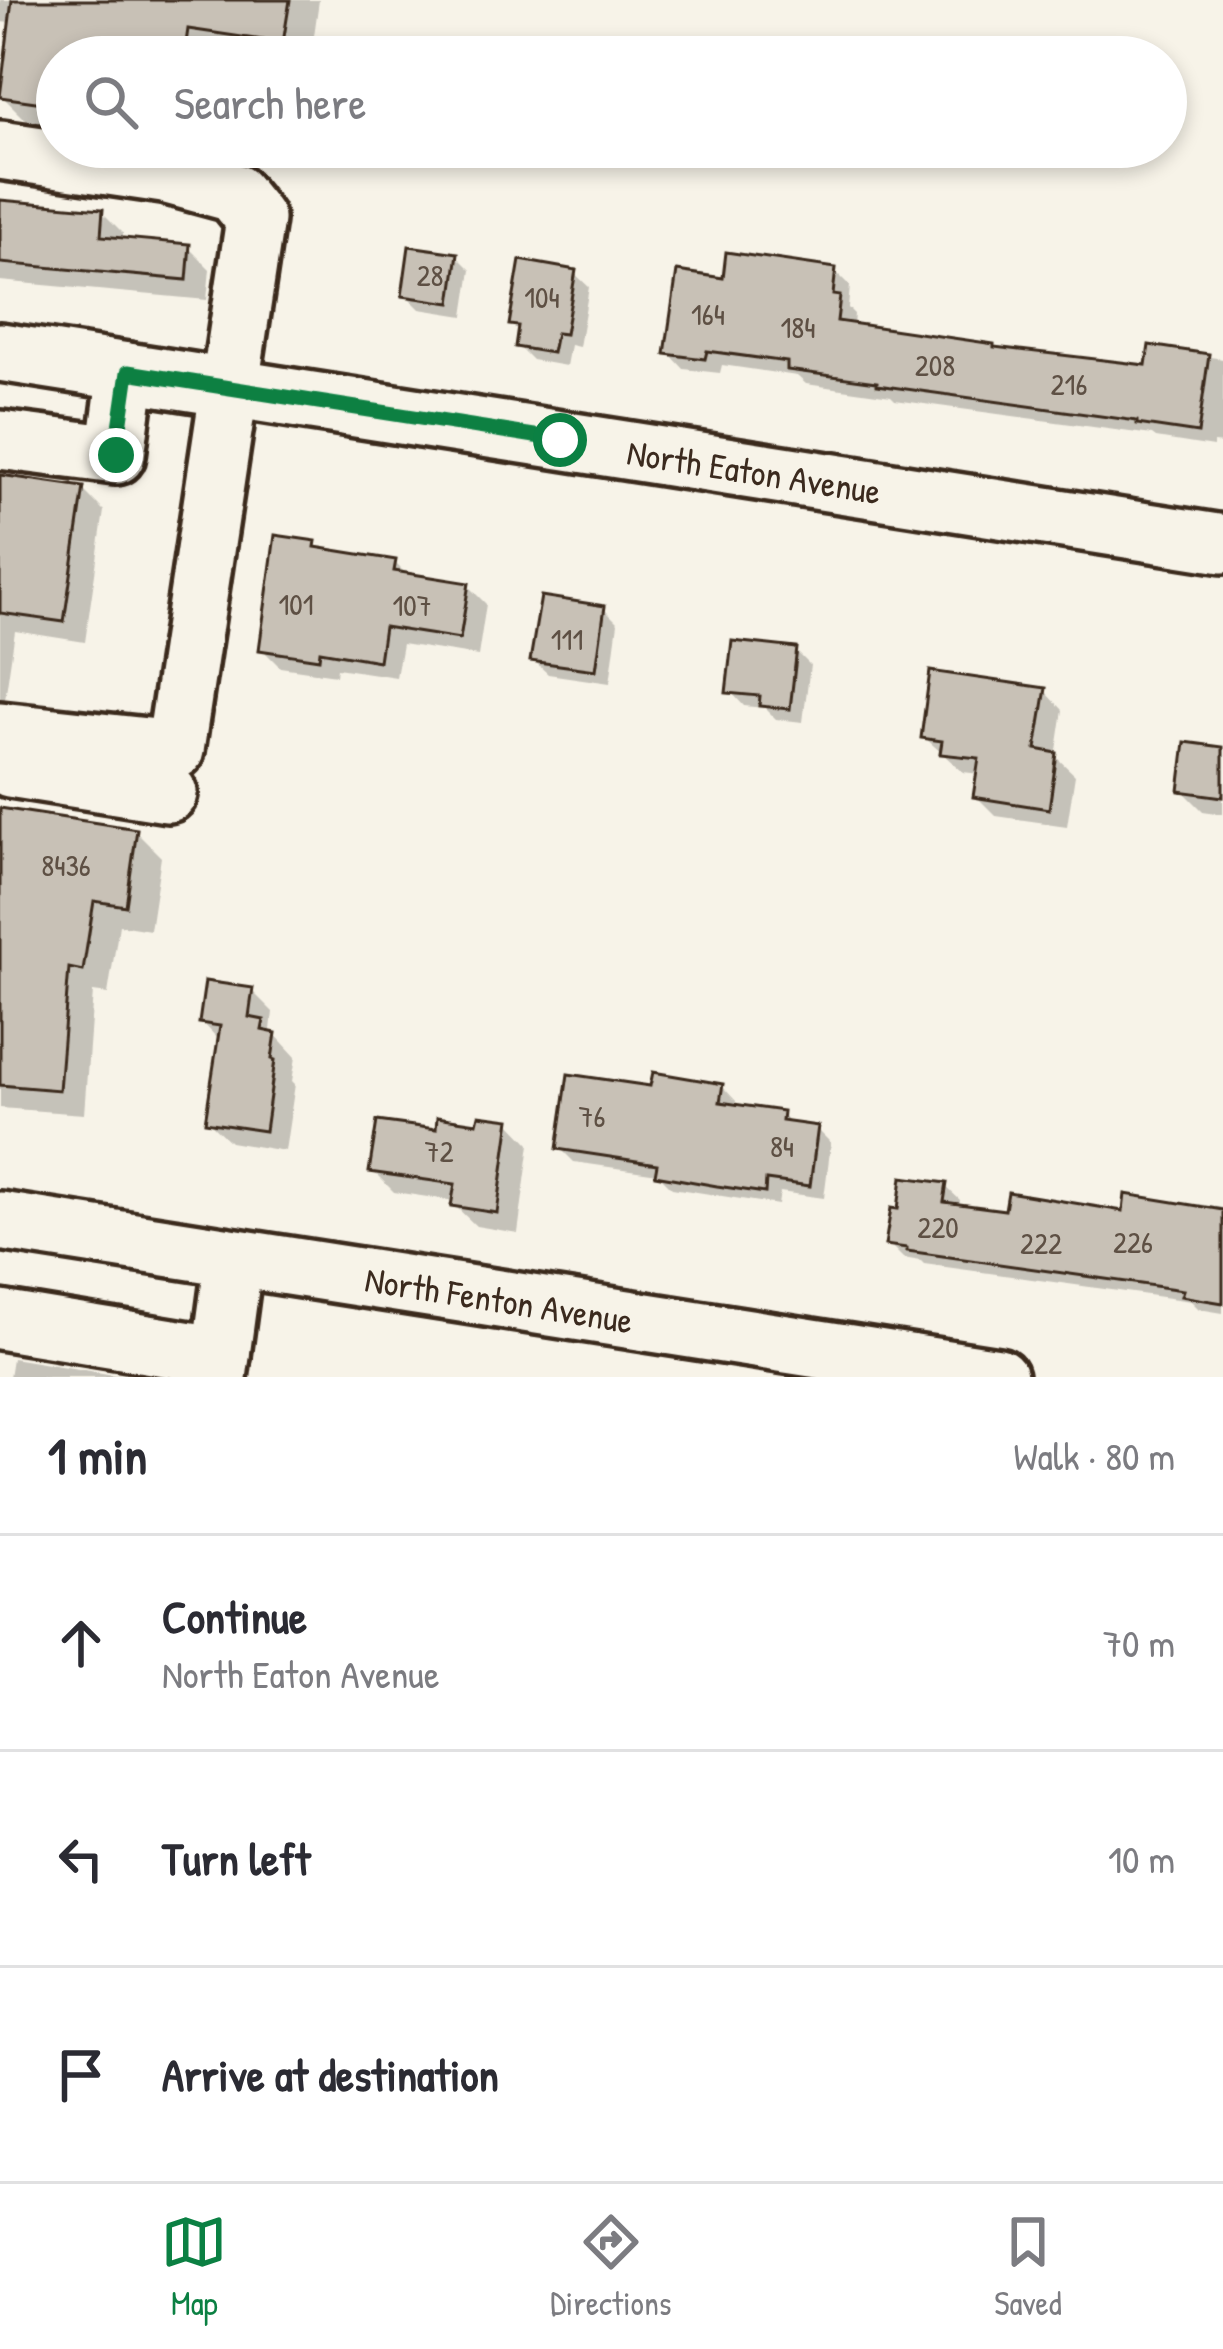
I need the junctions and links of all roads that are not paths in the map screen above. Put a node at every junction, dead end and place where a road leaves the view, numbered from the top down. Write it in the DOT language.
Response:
graph roads {
  1 [pos="0,149"];
  2 [pos="36,154"];
  3 [pos="125,168"];
  4 [pos="0,352"];
  5 [pos="128,372"];
  6 [pos="228,388"];
  7 [pos="0,440"];
  8 [pos="1223,544"];
  9 [pos="0,731"];
  10 [pos="0,767"];
  11 [pos="169,794"];
  12 [pos="0,1221"];
  13 [pos="234,1258"];
  14 [pos="0,1320"];
  15 [pos="219,1367"];
  16 [pos="998,1377"];
  1 -- 2 [label="street"];
  3 -- 6 [label="street"];
  4 -- 5 [label="street, North Eaton Avenue"];
  5 -- 6 [label="street, North Eaton Avenue"];
  5 -- 7 [label="street"];
  6 -- 8 [label="street, North Eaton Avenue"];
  6 -- 9 [label="street"];
  10 -- 11 [label="street"];
  12 -- 13 [label="street, North Fenton Avenue"];
  13 -- 15 [label="street"];
  13 -- 16 [label="street, North Fenton Avenue"];
  14 -- 15 [label="street"];
}
